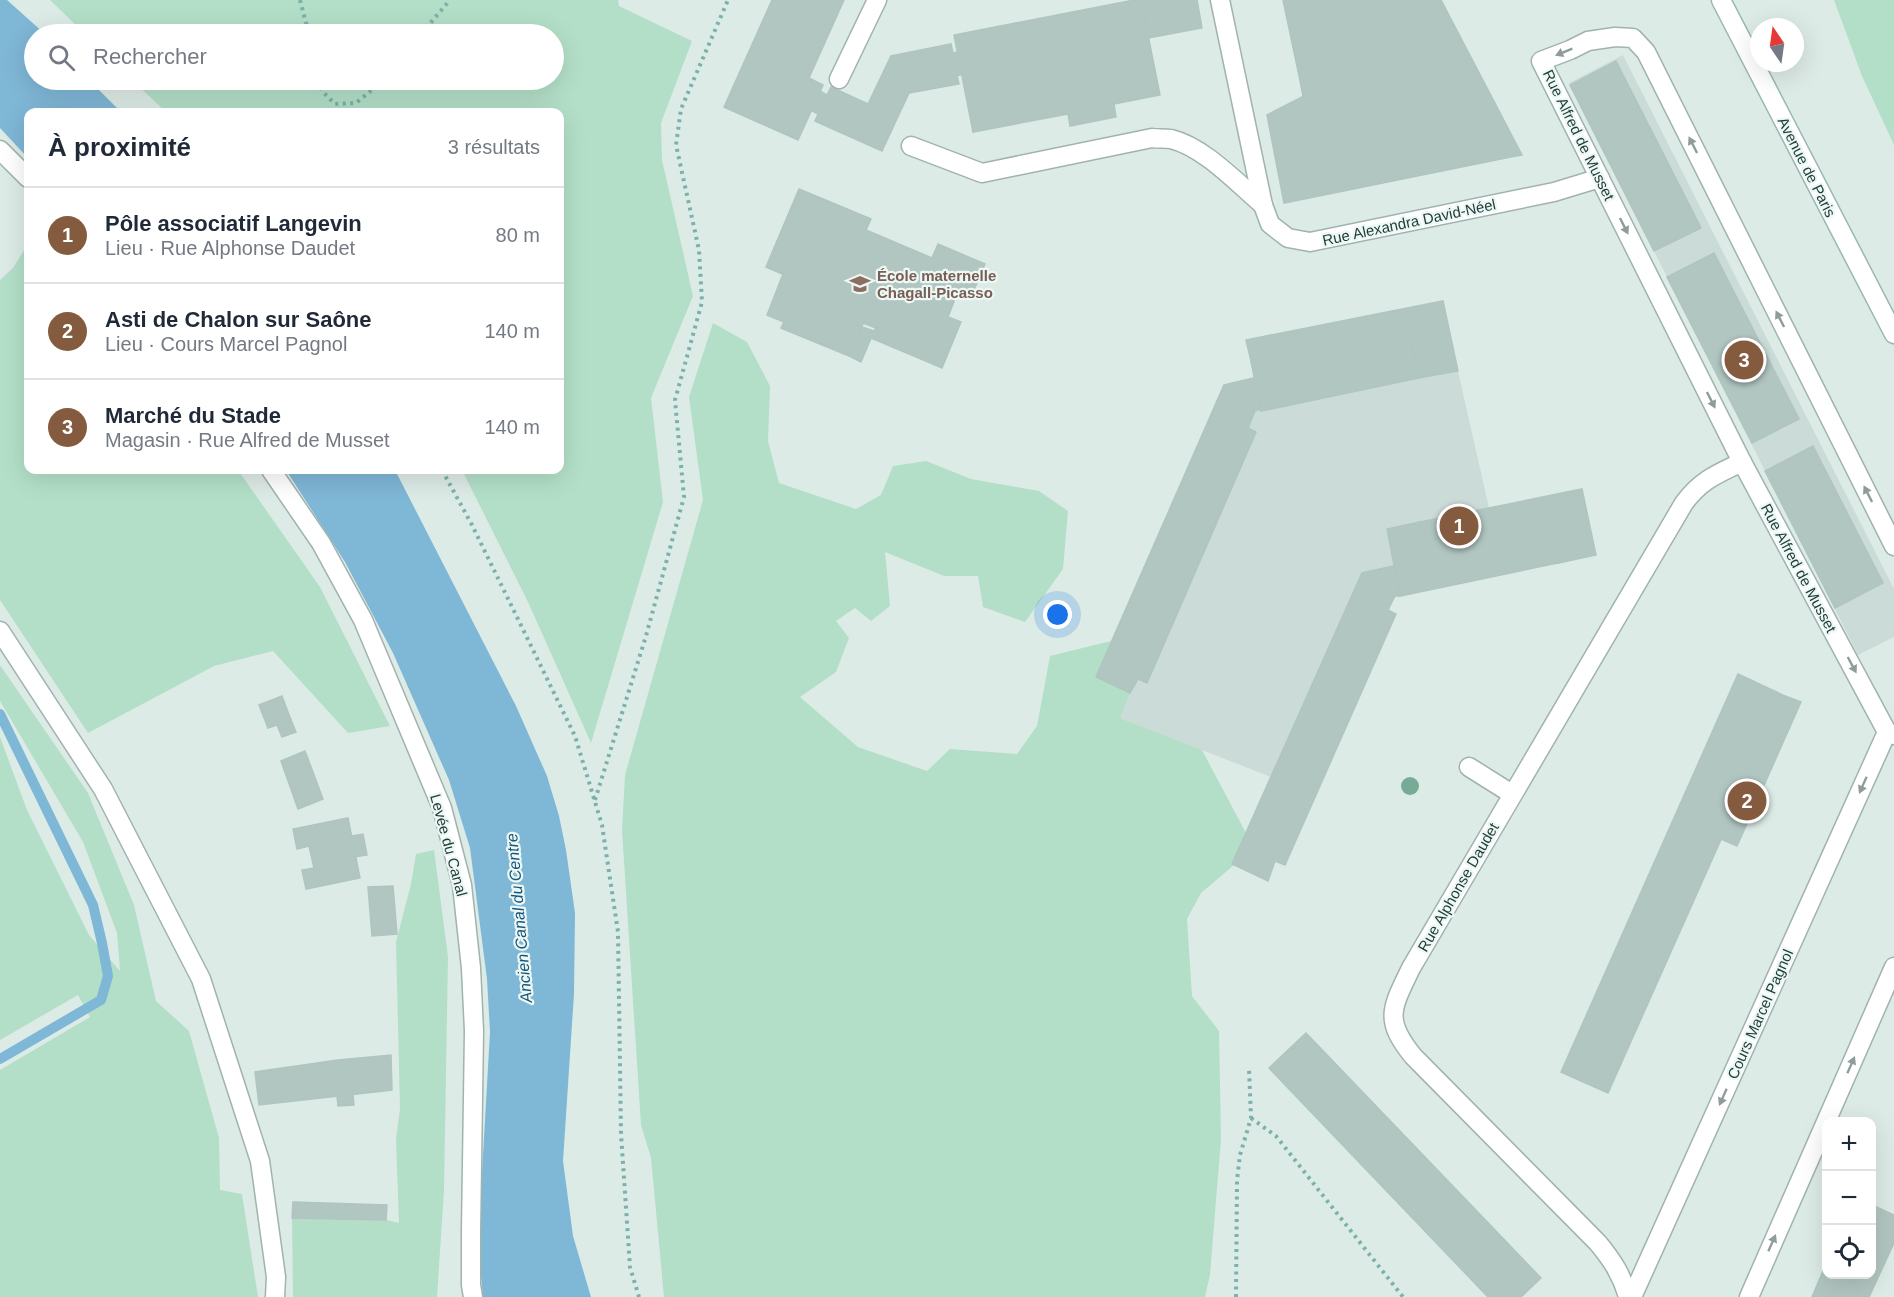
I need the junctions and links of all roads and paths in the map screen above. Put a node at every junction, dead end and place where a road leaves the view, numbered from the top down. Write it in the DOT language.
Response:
graph roads {
  1 [pos="300,0"];
  2 [pos="450,0"];
  3 [pos="728,0"];
  4 [pos="877,0"];
  5 [pos="1220,0"];
  6 [pos="1720,0"];
  7 [pos="306,24"];
  8 [pos="430,24"];
  9 [pos="839,79"];
  10 [pos="322,90"];
  11 [pos="372,90"];
  12 [pos="911,146"];
  13 [pos="0,150"];
  14 [pos="24,174"];
  15 [pos="1600,178"];
  16 [pos="1263,205"];
  17 [pos="1894,334"];
  18 [pos="1742,462"];
  19 [pos="274,474"];
  20 [pos="444,474"];
  21 [pos="1894,546"];
  22 [pos="0,631"];
  23 [pos="1891,733"];
  24 [pos="1469,767"];
  25 [pos="1512,794"];
  26 [pos="594,801"];
  27 [pos="1894,967"];
  28 [pos="1249,1068"];
  29 [pos="1251,1118"];
  30 [pos="275,1297"];
  31 [pos="473,1297"];
  32 [pos="639,1297"];
  33 [pos="1236,1297"];
  34 [pos="1403,1297"];
  35 [pos="1630,1297"];
  36 [pos="1749,1297"];
  1 -- 7 [label="path"];
  2 -- 8 [label="path"];
  3 -- 26 [label="path"];
  4 -- 9 [label="street"];
  5 -- 16 [label="street, Rue Alexandra David-Néel"];
  6 -- 17 [label="street, Avenue de Paris"];
  10 -- 11 [label="path"];
  12 -- 16 [label="street"];
  13 -- 14 [label="street"];
  15 -- 16 [label="street, Rue Alexandra David-Néel"];
  15 -- 18 [label="street, Rue Alfred de Musset, one-way"];
  21 -- 15 [label="street, Rue Alfred de Musset, one-way"];
  18 -- 23 [label="street, Rue Alfred de Musset, one-way"];
  18 -- 25 [label="street, Rue Alphonse Daudet"];
  19 -- 31 [label="street, Levée du Canal"];
  20 -- 26 [label="path"];
  22 -- 30 [label="street"];
  23 -- 35 [label="street, Cours Marcel Pagnol, one-way"];
  24 -- 25 [label="street"];
  25 -- 35 [label="street, Rue Alphonse Daudet"];
  26 -- 32 [label="path"];
  36 -- 27 [label="street, one-way"];
  28 -- 29 [label="path"];
  29 -- 33 [label="path"];
  29 -- 34 [label="path"];
}
